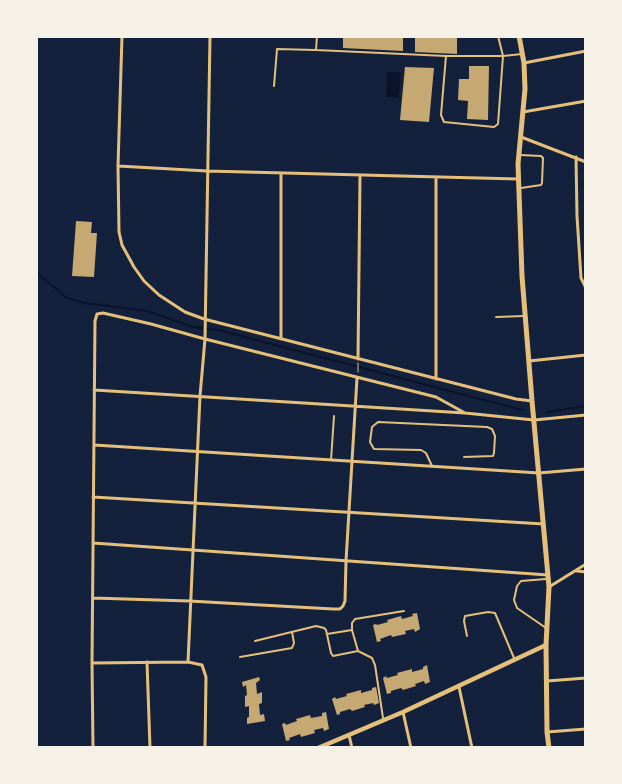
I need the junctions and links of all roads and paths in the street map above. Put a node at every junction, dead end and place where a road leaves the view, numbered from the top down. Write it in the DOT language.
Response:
graph roads {
  1 [pos="122,36"];
  2 [pos="210,36"];
  3 [pos="317,36"];
  4 [pos="498,36"];
  5 [pos="518,36"];
  6 [pos="316,50"];
  7 [pos="586,51"];
  8 [pos="522,54"];
  9 [pos="446,56"];
  10 [pos="503,56"];
  11 [pos="524,63"];
  12 [pos="274,86"];
  13 [pos="586,101"];
  14 [pos="523,112"];
  15 [pos="521,137"];
  16 [pos="519,155"];
  17 [pos="576,157"];
  18 [pos="586,162"];
  19 [pos="118,166"];
  20 [pos="207,171"];
  21 [pos="281,173"];
  22 [pos="360,175"];
  23 [pos="436,177"];
  24 [pos="518,178"];
  25 [pos="518,188"];
  26 [pos="586,288"];
  27 [pos="525,316"];
  28 [pos="496,317"];
  29 [pos="204,321"];
  30 [pos="281,337"];
  31 [pos="205,339"];
  32 [pos="586,355"];
  33 [pos="358,359"];
  34 [pos="528,362"];
  35 [pos="357,378"];
  36 [pos="436,378"];
  37 [pos="94,390"];
  38 [pos="200,396"];
  39 [pos="532,401"];
  40 [pos="356,407"];
  41 [pos="465,413"];
  42 [pos="586,415"];
  43 [pos="334,416"];
  44 [pos="534,420"];
  45 [pos="94,445"];
  46 [pos="197,451"];
  47 [pos="464,457"];
  48 [pos="331,460"];
  49 [pos="353,461"];
  50 [pos="432,466"];
  51 [pos="586,469"];
  52 [pos="539,473"];
  53 [pos="93,497"];
  54 [pos="195,502"];
  55 [pos="350,512"];
  56 [pos="544,524"];
  57 [pos="93,543"];
  58 [pos="192,550"];
  59 [pos="346,562"];
  60 [pos="586,564"];
  61 [pos="577,571"];
  62 [pos="586,572"];
  63 [pos="548,577"];
  64 [pos="549,587"];
  65 [pos="92,598"];
  66 [pos="189,601"];
  67 [pos="404,611"];
  68 [pos="547,629"];
  69 [pos="352,630"];
  70 [pos="292,632"];
  71 [pos="327,634"];
  72 [pos="467,636"];
  73 [pos="255,641"];
  74 [pos="546,645"];
  75 [pos="358,651"];
  76 [pos="240,657"];
  77 [pos="515,660"];
  78 [pos="147,662"];
  79 [pos="188,662"];
  80 [pos="92,663"];
  81 [pos="586,678"];
  82 [pos="546,681"];
  83 [pos="459,687"];
  84 [pos="403,712"];
  85 [pos="383,721"];
  86 [pos="586,729"];
  87 [pos="547,732"];
  88 [pos="349,735"];
  89 [pos="93,748"];
  90 [pos="150,748"];
  91 [pos="205,748"];
  92 [pos="318,748"];
  93 [pos="352,748"];
  94 [pos="411,748"];
  95 [pos="472,748"];
  96 [pos="549,748"];
  1 -- 19 [label="street"];
  2 -- 20 [label="street"];
  3 -- 6 [label="lane"];
  4 -- 10 [label="lane"];
  5 -- 8 [label="main road"];
  6 -- 9 [label="lane"];
  6 -- 12 [label="lane"];
  7 -- 11 [label="street"];
  8 -- 10 [label="lane"];
  8 -- 11 [label="main road"];
  9 -- 10 [label="lane"];
  9 -- 10 [label="lane"];
  11 -- 14 [label="main road"];
  13 -- 14 [label="street"];
  14 -- 15 [label="main road"];
  15 -- 16 [label="main road"];
  15 -- 17 [label="street"];
  16 -- 24 [label="main road"];
  16 -- 25 [label="lane"];
  17 -- 18 [label="street"];
  17 -- 26 [label="street"];
  19 -- 20 [label="street"];
  19 -- 29 [label="street"];
  20 -- 21 [label="street"];
  20 -- 29 [label="street"];
  21 -- 22 [label="street"];
  21 -- 30 [label="street"];
  22 -- 23 [label="street"];
  22 -- 33 [label="street"];
  23 -- 24 [label="street"];
  23 -- 36 [label="street"];
  24 -- 25 [label="main road"];
  25 -- 27 [label="main road"];
  27 -- 28 [label="lane"];
  27 -- 34 [label="main road"];
  29 -- 30 [label="street"];
  29 -- 31 [label="street"];
  30 -- 33 [label="street"];
  31 -- 35 [label="street"];
  31 -- 37 [label="street"];
  31 -- 38 [label="street"];
  32 -- 34 [label="street"];
  33 -- 35 [label="path"];
  33 -- 36 [label="street"];
  34 -- 39 [label="main road"];
  35 -- 40 [label="street"];
  35 -- 41 [label="street"];
  36 -- 39 [label="street"];
  37 -- 38 [label="street"];
  37 -- 45 [label="street"];
  38 -- 40 [label="street"];
  38 -- 46 [label="street"];
  39 -- 44 [label="main road"];
  40 -- 41 [label="street"];
  40 -- 49 [label="street"];
  41 -- 44 [label="street"];
  42 -- 44 [label="street"];
  43 -- 48 [label="lane"];
  44 -- 52 [label="main road"];
  45 -- 46 [label="street"];
  45 -- 53 [label="street"];
  46 -- 48 [label="street"];
  46 -- 54 [label="street"];
  47 -- 50 [label="lane"];
  48 -- 49 [label="street"];
  49 -- 50 [label="street"];
  49 -- 55 [label="street"];
  50 -- 52 [label="street"];
  51 -- 52 [label="street"];
  52 -- 56 [label="main road"];
  53 -- 54 [label="street"];
  53 -- 57 [label="street"];
  54 -- 55 [label="street"];
  54 -- 58 [label="street"];
  55 -- 56 [label="street"];
  55 -- 59 [label="street"];
  56 -- 63 [label="main road"];
  57 -- 58 [label="street"];
  57 -- 65 [label="street"];
  58 -- 59 [label="street"];
  58 -- 66 [label="street"];
  59 -- 63 [label="street"];
  59 -- 66 [label="street"];
  60 -- 61 [label="street"];
  61 -- 62 [label="street"];
  61 -- 64 [label="street"];
  63 -- 64 [label="main road"];
  63 -- 68 [label="lane"];
  64 -- 68 [label="main road"];
  65 -- 66 [label="street"];
  65 -- 80 [label="street"];
  66 -- 79 [label="street"];
  67 -- 69 [label="lane"];
  68 -- 74 [label="main road"];
  69 -- 71 [label="lane"];
  69 -- 75 [label="lane"];
  70 -- 71 [label="lane"];
  70 -- 73 [label="lane"];
  70 -- 76 [label="lane"];
  71 -- 75 [label="lane"];
  72 -- 77 [label="lane"];
  74 -- 77 [label="street"];
  74 -- 82 [label="main road"];
  75 -- 85 [label="lane"];
  77 -- 83 [label="street"];
  78 -- 79 [label="street"];
  78 -- 80 [label="street"];
  78 -- 90 [label="street"];
  79 -- 91 [label="street"];
  80 -- 89 [label="street"];
  81 -- 82 [label="street"];
  82 -- 87 [label="main road"];
  83 -- 84 [label="street"];
  83 -- 95 [label="street"];
  84 -- 85 [label="street"];
  84 -- 94 [label="street"];
  85 -- 88 [label="street"];
  86 -- 87 [label="street"];
  87 -- 96 [label="main road"];
  88 -- 92 [label="street"];
  88 -- 93 [label="street"];
}
